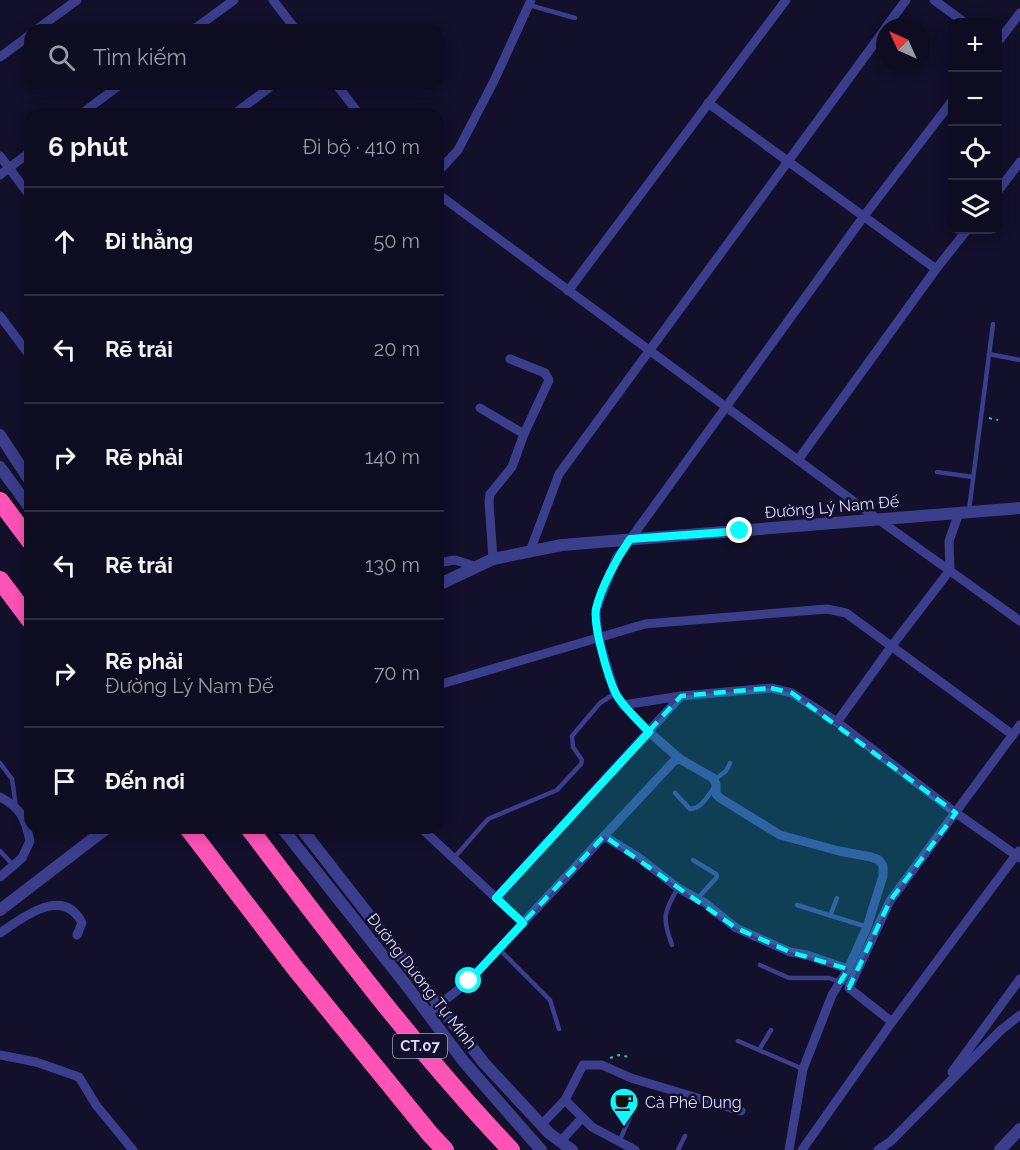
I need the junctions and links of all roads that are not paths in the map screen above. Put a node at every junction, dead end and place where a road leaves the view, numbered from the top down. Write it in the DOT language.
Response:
graph roads {
  1 [pos="77,0"];
  2 [pos="234,0"];
  3 [pos="273,0"];
  4 [pos="786,0"];
  5 [pos="906,0"];
  6 [pos="934,0"];
  7 [pos="530,2"];
  8 [pos="1020,13"];
  9 [pos="575,18"];
  10 [pos="893,18"];
  11 [pos="959,18"];
  12 [pos="44,24"];
  13 [pos="202,24"];
  14 [pos="291,24"];
  15 [pos="1002,37"];
  16 [pos="24,39"];
  17 [pos="876,41"];
  18 [pos="0,57"];
  19 [pos="113,90"];
  20 [pos="266,90"];
  21 [pos="341,90"];
  22 [pos="708,103"];
  23 [pos="948,106"];
  24 [pos="89,108"];
  25 [pos="242,108"];
  26 [pos="354,108"];
  27 [pos="0,156"];
  28 [pos="24,157"];
  29 [pos="788,160"];
  30 [pos="1020,162"];
  31 [pos="444,165"];
  32 [pos="9,168"];
  33 [pos="0,175"];
  34 [pos="1002,186"];
  35 [pos="24,188"];
  36 [pos="444,198"];
  37 [pos="864,216"];
  38 [pos="964,234"];
  39 [pos="936,269"];
  40 [pos="568,291"];
  41 [pos="0,316"];
  42 [pos="993,324"];
  43 [pos="24,348"];
  44 [pos="650,351"];
  45 [pos="989,354"];
  46 [pos="510,359"];
  47 [pos="1020,360"];
  48 [pos="726,407"];
  49 [pos="480,408"];
  50 [pos="524,434"];
  51 [pos="0,435"];
  52 [pos="798,460"];
  53 [pos="0,467"];
  54 [pos="24,472"];
  55 [pos="937,472"];
  56 [pos="973,477"];
  57 [pos="24,500"];
  58 [pos="0,501"];
  59 [pos="1020,508"];
  60 [pos="963,513"];
  61 [pos="879,520"];
  62 [pos="24,533"];
  63 [pos="630,539"];
  64 [pos="530,551"];
  65 [pos="493,559"];
  66 [pos="444,562"];
  67 [pos="478,567"];
  68 [pos="950,570"];
  69 [pos="0,580"];
  70 [pos="444,582"];
  71 [pos="24,612"];
  72 [pos="1020,621"];
  73 [pos="598,636"];
  74 [pos="891,647"];
  75 [pos="444,683"];
  76 [pos="615,693"];
  77 [pos="681,696"];
  78 [pos="623,705"];
  79 [pos="837,722"];
  80 [pos="1020,725"];
  81 [pos="649,732"];
  82 [pos="1013,735"];
  83 [pos="680,759"];
  84 [pos="0,763"];
  85 [pos="730,763"];
  86 [pos="715,782"];
  87 [pos="675,793"];
  88 [pos="0,797"];
  89 [pos="16,807"];
  90 [pos="956,813"];
  91 [pos="24,822"];
  92 [pos="28,834"];
  93 [pos="99,834"];
  94 [pos="193,834"];
  95 [pos="254,834"];
  96 [pos="287,834"];
  97 [pos="305,834"];
  98 [pos="427,834"];
  99 [pos="604,836"];
  100 [pos="0,851"];
  101 [pos="1019,855"];
  102 [pos="453,860"];
  103 [pos="693,860"];
  104 [pos="13,865"];
  105 [pos="0,877"];
  106 [pos="678,888"];
  107 [pos="496,898"];
  108 [pos="837,898"];
  109 [pos="697,899"];
  110 [pos="797,905"];
  111 [pos="0,910"];
  112 [pos="830,916"];
  113 [pos="523,923"];
  114 [pos="867,927"];
  115 [pos="0,933"];
  116 [pos="77,935"];
  117 [pos="672,945"];
  118 [pos="498,948"];
  119 [pos="760,965"];
  120 [pos="848,969"];
  121 [pos="1020,979"];
  122 [pos="840,982"];
  123 [pos="849,988"];
  124 [pos="439,1005"];
  125 [pos="428,1013"];
  126 [pos="1020,1015"];
  127 [pos="892,1022"];
  128 [pos="559,1029"];
  129 [pos="771,1030"];
  130 [pos="738,1041"];
  131 [pos="759,1050"];
  132 [pos="0,1055"];
  133 [pos="803,1069"];
  134 [pos="935,1096"];
  135 [pos="565,1100"];
  136 [pos="741,1111"];
  137 [pos="630,1117"];
  138 [pos="581,1119"];
  139 [pos="541,1125"];
  140 [pos="1020,1129"];
  141 [pos="685,1136"];
  142 [pos="560,1142"];
  143 [pos="621,1146"];
  144 [pos="133,1150"];
  145 [pos="445,1150"];
  146 [pos="511,1150"];
  147 [pos="541,1150"];
  148 [pos="572,1150"];
  149 [pos="634,1150"];
  150 [pos="678,1150"];
  151 [pos="789,1150"];
  152 [pos="802,1150"];
  153 [pos="878,1150"];
  154 [pos="999,1150"];
  1 -- 12 [label="street"];
  2 -- 13 [label="street"];
  3 -- 14 [label="street"];
  4 -- 22 [label="street"];
  5 -- 10 [label="street"];
  6 -- 11 [label="street"];
  7 -- 9 [label="lane"];
  7 -- 31 [label="street"];
  8 -- 15 [label="street"];
  16 -- 18 [label="street"];
  17 -- 29 [label="street"];
  19 -- 24 [label="street"];
  20 -- 25 [label="street"];
  21 -- 26 [label="street"];
  22 -- 29 [label="street"];
  22 -- 40 [label="street"];
  23 -- 37 [label="street"];
  27 -- 32 [label="street"];
  28 -- 32 [label="street"];
  29 -- 37 [label="street"];
  29 -- 44 [label="street"];
  30 -- 34 [label="street"];
  32 -- 33 [label="street"];
  32 -- 35 [label="street"];
  36 -- 40 [label="street"];
  37 -- 39 [label="street"];
  37 -- 48 [label="street"];
  38 -- 39 [label="street"];
  39 -- 52 [label="street"];
  40 -- 44 [label="street"];
  41 -- 43 [label="street"];
  42 -- 45 [label="lane"];
  44 -- 48 [label="street"];
  44 -- 64 [label="street"];
  45 -- 47 [label="lane"];
  45 -- 56 [label="lane"];
  46 -- 50 [label="street"];
  48 -- 52 [label="street"];
  48 -- 63 [label="street"];
  49 -- 50 [label="street"];
  50 -- 65 [label="street"];
  51 -- 54 [label="street"];
  52 -- 61 [label="street"];
  53 -- 57 [label="street"];
  55 -- 56 [label="lane"];
  56 -- 60 [label="lane"];
  58 -- 62 [label="highway"];
  59 -- 60 [label="street, Đường Lý Nam Đế"];
  60 -- 61 [label="street, Đường Lý Nam Đế"];
  60 -- 68 [label="street"];
  61 -- 63 [label="street, Đường Lý Nam Đế"];
  61 -- 68 [label="street"];
  63 -- 64 [label="street, Đường Lý Nam Đế"];
  63 -- 73 [label="street"];
  64 -- 65 [label="street, Đường Lý Nam Đế"];
  65 -- 67 [label="street, Đường Lý Nam Đế"];
  66 -- 67 [label="street"];
  67 -- 70 [label="street, Đường Lý Nam Đế"];
  68 -- 72 [label="street"];
  68 -- 74 [label="street"];
  69 -- 71 [label="highway"];
  73 -- 74 [label="street"];
  73 -- 75 [label="street"];
  73 -- 76 [label="street"];
  74 -- 79 [label="street"];
  74 -- 82 [label="street"];
  76 -- 78 [label="street"];
  76 -- 102 [label="lane"];
  77 -- 78 [label="street"];
  77 -- 79 [label="street"];
  77 -- 81 [label="street"];
  78 -- 81 [label="street"];
  79 -- 90 [label="street"];
  80 -- 82 [label="street"];
  81 -- 83 [label="street"];
  81 -- 107 [label="street"];
  82 -- 90 [label="street"];
  83 -- 86 [label="street"];
  83 -- 99 [label="street"];
  84 -- 89 [label="lane"];
  85 -- 86 [label="lane"];
  86 -- 87 [label="lane"];
  86 -- 114 [label="street"];
  88 -- 89 [label="street"];
  89 -- 91 [label="street"];
  90 -- 101 [label="street"];
  90 -- 123 [label="street"];
  92 -- 104 [label="street"];
  93 -- 111 [label="street"];
  94 -- 145 [label="highway, CT.07"];
  95 -- 146 [label="highway, CT.07"];
  96 -- 125 [label="street, Đường Dương Tự Minh"];
  97 -- 124 [label="street, Đường Dương Tự Minh"];
  98 -- 102 [label="street"];
  99 -- 106 [label="street"];
  99 -- 113 [label="street"];
  100 -- 104 [label="lane"];
  101 -- 127 [label="street"];
  102 -- 107 [label="street"];
  103 -- 109 [label="lane"];
  104 -- 105 [label="street"];
  106 -- 109 [label="street"];
  106 -- 117 [label="lane"];
  107 -- 113 [label="street"];
  108 -- 112 [label="lane"];
  109 -- 120 [label="street"];
  110 -- 112 [label="lane"];
  112 -- 114 [label="lane"];
  113 -- 118 [label="street"];
  114 -- 120 [label="street"];
  115 -- 116 [label="street"];
  118 -- 124 [label="street"];
  118 -- 128 [label="lane"];
  119 -- 122 [label="lane"];
  120 -- 122 [label="street"];
  121 -- 134 [label="street"];
  122 -- 123 [label="street"];
  122 -- 133 [label="street"];
  123 -- 127 [label="street"];
  124 -- 125 [label="street"];
  124 -- 139 [label="street, Đường Dương Tự Minh"];
  125 -- 147 [label="street, Đường Dương Tự Minh"];
  126 -- 134 [label="street"];
  127 -- 152 [label="street"];
  129 -- 131 [label="lane"];
  130 -- 131 [label="lane"];
  131 -- 133 [label="lane"];
  132 -- 144 [label="street"];
  133 -- 151 [label="street"];
  134 -- 153 [label="street"];
  135 -- 136 [label="street"];
  135 -- 138 [label="street"];
  135 -- 139 [label="street"];
  137 -- 143 [label="lane"];
  138 -- 142 [label="street"];
  138 -- 143 [label="street"];
  139 -- 142 [label="street, Đường Dương Tự Minh"];
  140 -- 154 [label="street"];
  141 -- 150 [label="lane"];
  142 -- 148 [label="street, Đường Dương Tự Minh"];
  143 -- 149 [label="street"];
}
